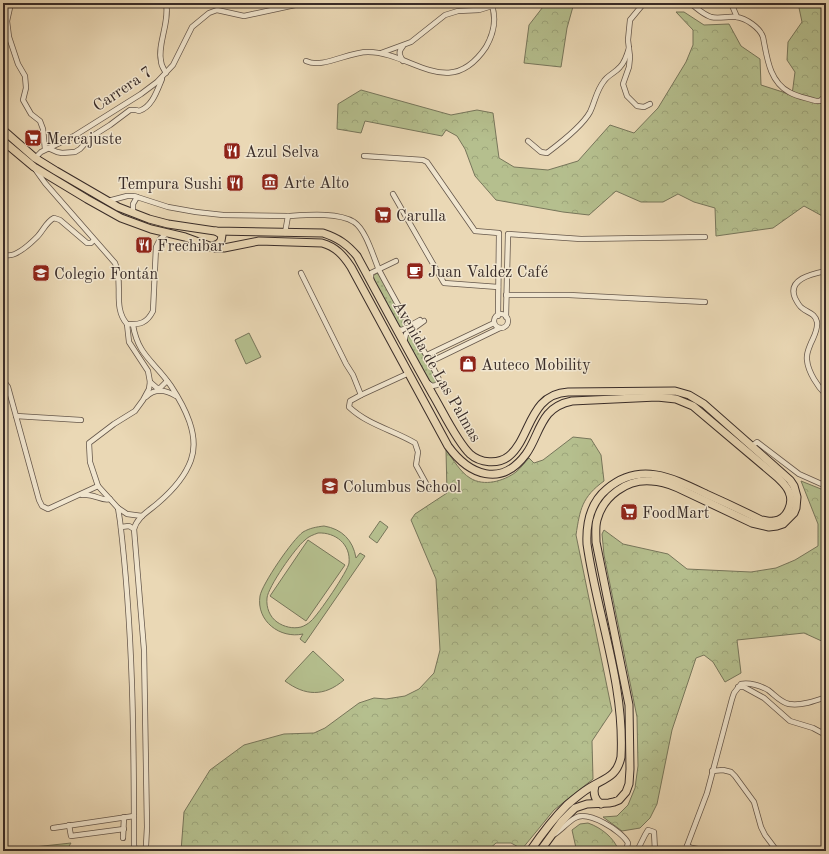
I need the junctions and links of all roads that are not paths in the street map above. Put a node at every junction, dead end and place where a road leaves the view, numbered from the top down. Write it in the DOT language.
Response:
graph roads {
  1 [pos="11,3"];
  2 [pos="166,3"];
  3 [pos="352,3"];
  4 [pos="644,3"];
  5 [pos="690,3"];
  6 [pos="731,3"];
  7 [pos="491,4"];
  8 [pos="737,17"];
  9 [pos="403,46"];
  10 [pos="629,48"];
  11 [pos="381,53"];
  12 [pos="306,61"];
  13 [pos="404,61"];
  14 [pos="166,73"];
  15 [pos="162,77"];
  16 [pos="826,96"];
  17 [pos="650,104"];
  18 [pos="3,130"];
  19 [pos="528,140"];
  20 [pos="3,141"];
  21 [pos="42,152"];
  22 [pos="364,156"];
  23 [pos="34,167"];
  24 [pos="393,194"];
  25 [pos="137,197"];
  26 [pos="108,201"];
  27 [pos="133,213"];
  28 [pos="288,216"];
  29 [pos="215,231"];
  30 [pos="167,233"];
  31 [pos="285,233"];
  32 [pos="705,237"];
  33 [pos="94,240"];
  34 [pos="211,247"];
  35 [pos="3,254"];
  36 [pos="396,261"];
  37 [pos="379,269"];
  38 [pos="826,271"];
  39 [pos="301,273"];
  40 [pos="371,282"];
  41 [pos="498,287"];
  42 [pos="506,295"];
  43 [pos="705,302"];
  44 [pos="498,316"];
  45 [pos="506,317"];
  46 [pos="423,319"];
  47 [pos="494,323"];
  48 [pos="127,324"];
  49 [pos="133,325"];
  50 [pos="411,328"];
  51 [pos="500,328"];
  52 [pos="396,329"];
  53 [pos="404,342"];
  54 [pos="427,356"];
  55 [pos="430,362"];
  56 [pos="409,373"];
  57 [pos="424,378"];
  58 [pos="3,380"];
  59 [pos="167,381"];
  60 [pos="150,382"];
  61 [pos="826,386"];
  62 [pos="821,389"];
  63 [pos="826,394"];
  64 [pos="361,395"];
  65 [pos="177,397"];
  66 [pos="143,400"];
  67 [pos="16,416"];
  68 [pos="81,420"];
  69 [pos="752,446"];
  70 [pos="98,486"];
  71 [pos="826,486"];
  72 [pos="428,487"];
  73 [pos="74,497"];
  74 [pos="110,499"];
  75 [pos="118,508"];
  76 [pos="142,516"];
  77 [pos="121,527"];
  78 [pos="134,529"];
  79 [pos="738,687"];
  80 [pos="826,697"];
  81 [pos="826,735"];
  82 [pos="712,771"];
  83 [pos="614,773"];
  84 [pos="629,780"];
  85 [pos="595,785"];
  86 [pos="601,804"];
  87 [pos="134,816"];
  88 [pos="124,817"];
  89 [pos="69,825"];
  90 [pos="52,828"];
  91 [pos="124,829"];
  92 [pos="123,838"];
  93 [pos="548,840"];
  94 [pos="687,846"];
  95 [pos="137,851"];
  96 [pos="144,851"];
  97 [pos="530,851"];
  98 [pos="540,851"];
  99 [pos="626,851"];
  100 [pos="637,851"];
  101 [pos="655,851"];
  102 [pos="685,851"];
  103 [pos="700,851"];
  104 [pos="777,851"];
  1 -- 21 [label="street"];
  2 -- 14 [label="street"];
  3 -- 14 [label="street, Carrera 7"];
  4 -- 10 [label="street"];
  5 -- 8 [label="street"];
  6 -- 8 [label="street"];
  7 -- 9 [label="street"];
  7 -- 13 [label="street"];
  8 -- 16 [label="street"];
  9 -- 11 [label="street"];
  9 -- 13 [label="street"];
  10 -- 17 [label="street"];
  10 -- 19 [label="street"];
  11 -- 12 [label="street"];
  11 -- 13 [label="street"];
  14 -- 15 [label="street, Carrera 7"];
  15 -- 21 [label="street, Carrera 7"];
  15 -- 21 [label="street"];
  18 -- 21 [label="main road, Avenida de Las Palmas"];
  20 -- 23 [label="main road, Avenida de Las Palmas"];
  21 -- 26 [label="main road, Avenida de Las Palmas"];
  22 -- 41 [label="street"];
  23 -- 30 [label="main road, Avenida de Las Palmas"];
  23 -- 33 [label="street"];
  24 -- 41 [label="street"];
  25 -- 26 [label="street"];
  25 -- 27 [label="street"];
  25 -- 28 [label="street"];
  26 -- 27 [label="main road, Avenida de Las Palmas"];
  27 -- 29 [label="main road, Avenida de Las Palmas"];
  28 -- 31 [label="street"];
  28 -- 37 [label="street"];
  29 -- 31 [label="main road, Avenida de Las Palmas"];
  29 -- 34 [label="main road"];
  30 -- 34 [label="main road, Avenida de Las Palmas"];
  30 -- 49 [label="street"];
  31 -- 40 [label="main road, Avenida de Las Palmas"];
  32 -- 42 [label="street"];
  33 -- 35 [label="street"];
  33 -- 48 [label="street"];
  34 -- 56 [label="main road, Avenida de Las Palmas"];
  36 -- 37 [label="street"];
  37 -- 40 [label="street"];
  37 -- 50 [label="street"];
  38 -- 62 [label="street"];
  39 -- 64 [label="street"];
  40 -- 52 [label="main road, Avenida de Las Palmas"];
  41 -- 44 [label="street"];
  42 -- 43 [label="street"];
  42 -- 45 [label="street"];
  44 -- 45 [label="street"];
  44 -- 47 [label="street"];
  45 -- 51 [label="street"];
  46 -- 50 [label="street"];
  47 -- 51 [label="street"];
  47 -- 54 [label="street"];
  48 -- 49 [label="street"];
  48 -- 60 [label="street"];
  49 -- 59 [label="street"];
  50 -- 52 [label="street"];
  50 -- 53 [label="street"];
  50 -- 54 [label="street"];
  51 -- 55 [label="street"];
  52 -- 53 [label="main road, Avenida de Las Palmas"];
  53 -- 57 [label="main road, Avenida de Las Palmas"];
  54 -- 55 [label="street"];
  55 -- 57 [label="street"];
  56 -- 64 [label="street"];
  56 -- 83 [label="main road, Avenida de Las Palmas"];
  57 -- 69 [label="main road, Avenida de Las Palmas"];
  58 -- 67 [label="street"];
  59 -- 60 [label="street"];
  59 -- 65 [label="street"];
  60 -- 66 [label="street"];
  61 -- 62 [label="street"];
  62 -- 63 [label="street"];
  64 -- 72 [label="street"];
  65 -- 66 [label="street"];
  65 -- 76 [label="street"];
  66 -- 70 [label="street"];
  67 -- 68 [label="street"];
  67 -- 73 [label="street"];
  69 -- 71 [label="street"];
  69 -- 84 [label="main road, Avenida de Las Palmas"];
  70 -- 73 [label="street"];
  70 -- 74 [label="street"];
  73 -- 74 [label="street"];
  74 -- 75 [label="street"];
  75 -- 76 [label="street"];
  75 -- 77 [label="street"];
  76 -- 78 [label="street"];
  77 -- 78 [label="street"];
  77 -- 87 [label="street"];
  78 -- 96 [label="street"];
  79 -- 80 [label="street"];
  79 -- 81 [label="street"];
  79 -- 82 [label="street"];
  82 -- 94 [label="street"];
  82 -- 104 [label="street"];
  83 -- 84 [label="main road"];
  83 -- 85 [label="main road"];
  84 -- 86 [label="main road, Avenida de Las Palmas"];
  85 -- 86 [label="main road"];
  85 -- 97 [label="main road"];
  86 -- 93 [label="main road, Avenida de Las Palmas"];
  87 -- 88 [label="street"];
  87 -- 95 [label="street"];
  88 -- 89 [label="street"];
  88 -- 91 [label="street"];
  89 -- 90 [label="street"];
  89 -- 91 [label="street"];
  91 -- 92 [label="street"];
  93 -- 98 [label="main road, Avenida de Las Palmas"];
  93 -- 99 [label="street"];
  94 -- 102 [label="street"];
  94 -- 103 [label="street"];
  100 -- 101 [label="street"];
}
